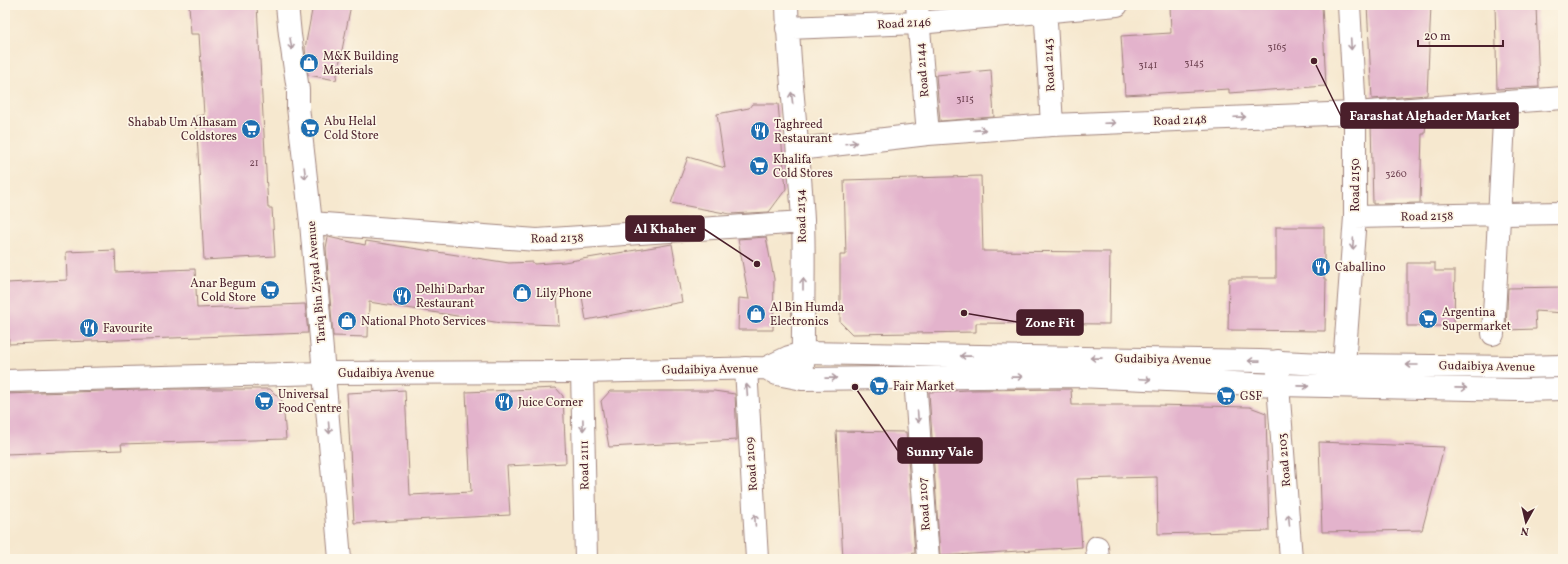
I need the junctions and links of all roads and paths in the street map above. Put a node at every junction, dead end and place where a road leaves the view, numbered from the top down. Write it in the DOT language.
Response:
graph roads {
  1 [pos="287,5"];
  2 [pos="787,5"];
  3 [pos="1117,5"];
  4 [pos="1350,5"];
  5 [pos="1045,8"];
  6 [pos="917,14"];
  7 [pos="787,28"];
  8 [pos="1563,98"];
  9 [pos="1505,102"];
  10 [pos="1355,112"];
  11 [pos="1052,125"];
  12 [pos="928,134"];
  13 [pos="798,149"];
  14 [pos="1563,213"];
  15 [pos="1500,214"];
  16 [pos="1355,217"];
  17 [pos="803,222"];
  18 [pos="311,223"];
  19 [pos="1494,334"];
  20 [pos="803,353"];
  21 [pos="1278,361"];
  22 [pos="1344,365"];
  23 [pos="1563,366"];
  24 [pos="1519,367"];
  25 [pos="756,368"];
  26 [pos="582,372"];
  27 [pos="324,373"];
  28 [pos="915,378"];
  29 [pos="804,379"];
  30 [pos="5,381"];
  31 [pos="1278,385"];
  32 [pos="1344,387"];
  33 [pos="1518,390"];
  34 [pos="1563,390"];
  35 [pos="340,559"];
  36 [pos="586,559"];
  37 [pos="757,559"];
  38 [pos="928,559"];
  39 [pos="1291,559"];
  1 -- 18 [label="street, Tariq Bin Ziyad Avenue, one-way"];
  2 -- 7 [label="street, Road 2134"];
  3 -- 5 [label="street, Road 2146"];
  4 -- 10 [label="street, Road 2150, one-way"];
  5 -- 6 [label="street, Road 2146"];
  5 -- 11 [label="street, Road 2143"];
  6 -- 7 [label="street, Road 2146"];
  6 -- 12 [label="street, Road 2144"];
  13 -- 7 [label="street, Road 2134, one-way"];
  8 -- 9 [label="street, Road 2148"];
  9 -- 10 [label="street, Road 2148"];
  9 -- 15 [label="street"];
  11 -- 10 [label="street, Road 2148, one-way"];
  10 -- 16 [label="street, Road 2150"];
  12 -- 11 [label="street, Road 2148, one-way"];
  13 -- 12 [label="street, Road 2148, one-way"];
  13 -- 17 [label="street, Road 2134"];
  14 -- 15 [label="street, Road 2158"];
  15 -- 16 [label="street, Road 2158"];
  15 -- 19 [label="street"];
  16 -- 22 [label="street, Road 2150, one-way"];
  17 -- 18 [label="street, Road 2138"];
  20 -- 17 [label="street, Road 2134, one-way"];
  18 -- 27 [label="street, Tariq Bin Ziyad Avenue"];
  21 -- 20 [label="street, Gudaibiya Avenue, one-way"];
  20 -- 25 [label="street, Gudaibiya Avenue"];
  20 -- 29 [label="street, Road 2134"];
  21 -- 22 [label="street, Gudaibiya Avenue"];
  21 -- 31 [label="street, Road 2103"];
  24 -- 22 [label="street, Gudaibiya Avenue, one-way"];
  22 -- 32 [label="street, Road 2150"];
  23 -- 24 [label="street, Gudaibiya Avenue"];
  24 -- 33 [label="street"];
  25 -- 26 [label="street, Gudaibiya Avenue"];
  25 -- 29 [label="street, Gudaibiya Avenue"];
  37 -- 25 [label="street, Road 2109, one-way"];
  26 -- 27 [label="street, Gudaibiya Avenue"];
  26 -- 36 [label="street, Road 2111, one-way"];
  27 -- 30 [label="street, Gudaibiya Avenue"];
  27 -- 35 [label="street, Tariq Bin Ziyad Avenue, one-way"];
  29 -- 28 [label="street, Gudaibiya Avenue, one-way"];
  28 -- 31 [label="street, Gudaibiya Avenue, one-way"];
  28 -- 38 [label="street, Road 2107, one-way"];
  31 -- 32 [label="street, Gudaibiya Avenue, one-way"];
  39 -- 31 [label="street, Road 2103, one-way"];
  32 -- 33 [label="street, Gudaibiya Avenue, one-way"];
  33 -- 34 [label="street, Gudaibiya Avenue"];
}
